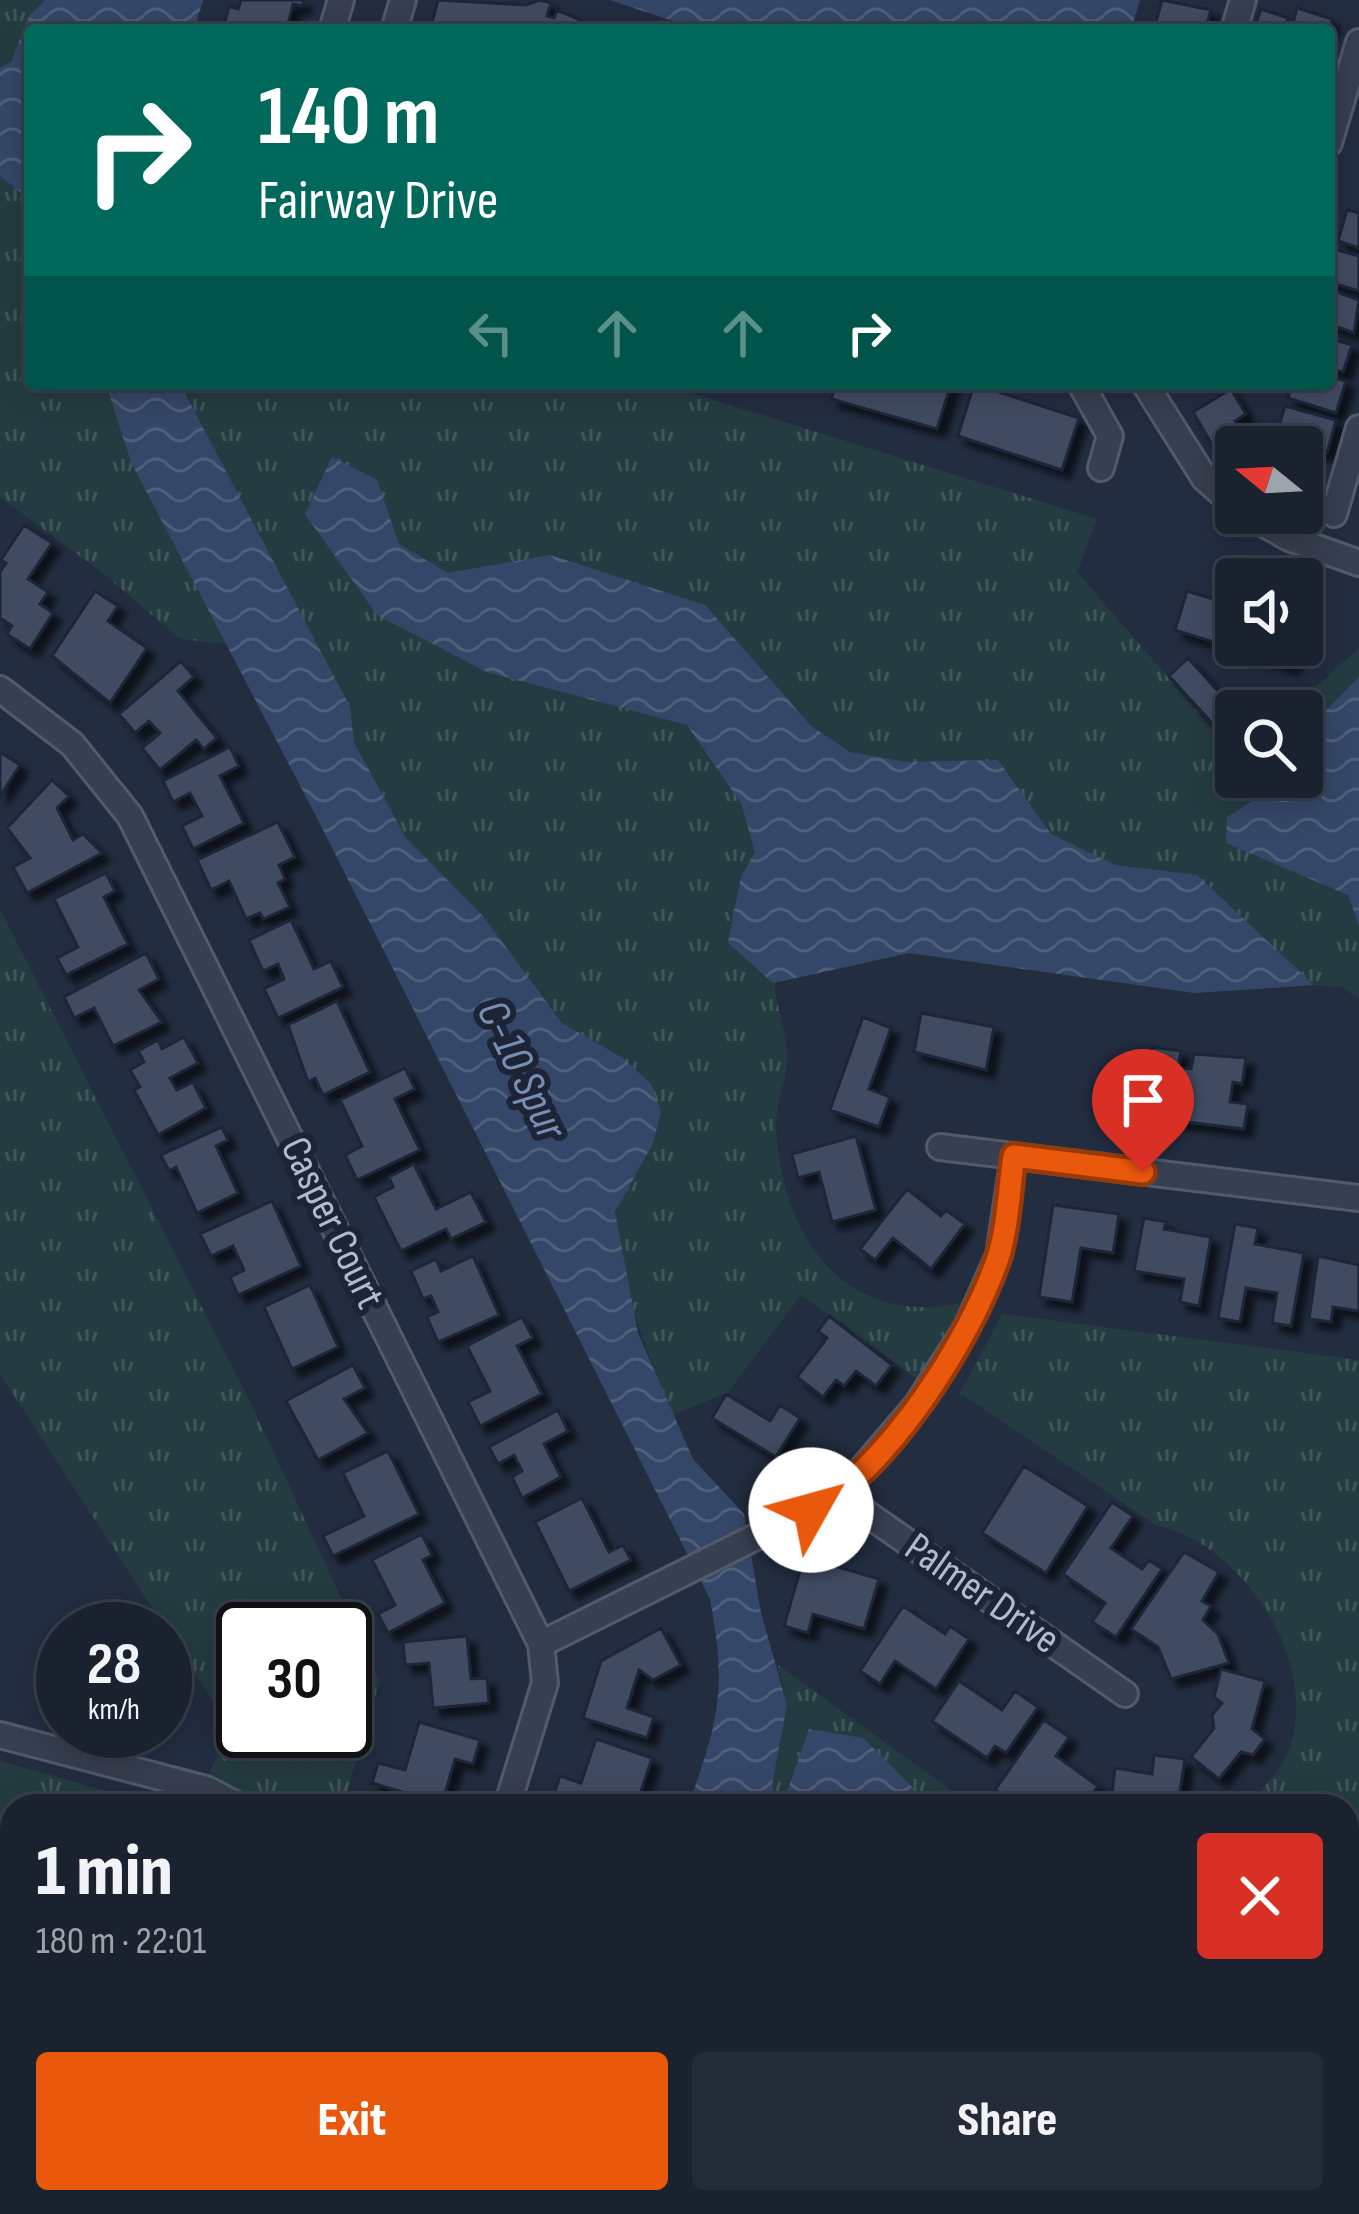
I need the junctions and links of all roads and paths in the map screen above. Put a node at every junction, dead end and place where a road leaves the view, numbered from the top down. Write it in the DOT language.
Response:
graph roads {
  1 [pos="1359,42"];
  2 [pos="1335,123"];
  3 [pos="1084,390"];
  4 [pos="1149,390"];
  5 [pos="1359,428"];
  6 [pos="1101,468"];
  7 [pos="1215,488"];
  8 [pos="1334,514"];
  9 [pos="1282,534"];
  10 [pos="1359,563"];
  11 [pos="0,689"];
  12 [pos="940,1147"];
  13 [pos="1014,1156"];
  14 [pos="1359,1198"];
  15 [pos="840,1495"];
  16 [pos="542,1644"];
  17 [pos="1125,1694"];
  18 [pos="0,1736"];
  19 [pos="216,1794"];
  20 [pos="512,1794"];
  1 -- 2 [label="street"];
  3 -- 6 [label="street"];
  4 -- 7 [label="street"];
  5 -- 8 [label="street"];
  9 -- 10 [label="street"];
  11 -- 16 [label="street, Casper Court"];
  12 -- 13 [label="street"];
  13 -- 14 [label="street"];
  13 -- 15 [label="street"];
  15 -- 16 [label="street"];
  15 -- 17 [label="street, Palmer Drive"];
  16 -- 20 [label="street, Casper Court"];
  18 -- 19 [label="street"];
}
